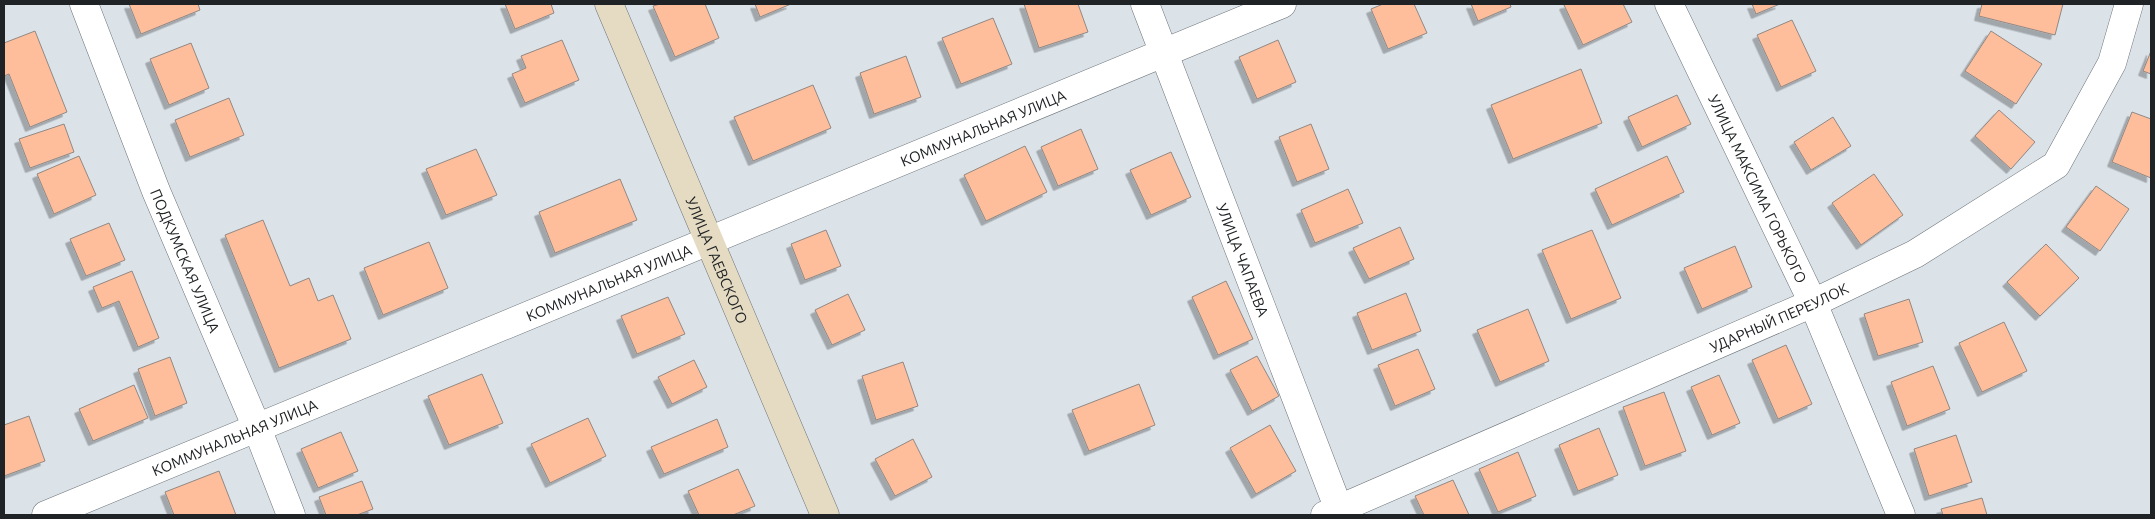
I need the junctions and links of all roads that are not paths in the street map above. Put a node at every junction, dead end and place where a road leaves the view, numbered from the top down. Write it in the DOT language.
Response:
graph roads {
  1 [pos="84,4"];
  2 [pos="609,4"];
  3 [pos="1145,4"];
  4 [pos="1282,4"];
  5 [pos="1668,4"];
  6 [pos="2129,4"];
  7 [pos="1164,51"];
  8 [pos="710,241"];
  9 [pos="1813,303"];
  10 [pos="257,428"];
  11 [pos="1335,514"];
  12 [pos="46,515"];
  13 [pos="291,515"];
  14 [pos="825,515"];
  15 [pos="1901,515"];
  1 -- 10 [label="street, ПОДКУМСКАЯ УЛИЦА"];
  2 -- 8 [label="main road, УЛИЦА ГАЕВСКОГО"];
  3 -- 7 [label="street, УЛИЦА ЧАПАЕВА"];
  4 -- 7 [label="street, КОММУНАЛЬНАЯ УЛИЦА"];
  5 -- 9 [label="street, УЛИЦА МАКСИМА ГОРЬКОГО"];
  6 -- 9 [label="street, УДАРНЫЙ ПЕРЕУЛОК"];
  7 -- 8 [label="street, КОММУНАЛЬНАЯ УЛИЦА"];
  7 -- 11 [label="street, УЛИЦА ЧАПАЕВА"];
  8 -- 10 [label="street, КОММУНАЛЬНАЯ УЛИЦА"];
  8 -- 14 [label="main road, УЛИЦА ГАЕВСКОГО"];
  9 -- 11 [label="street, УДАРНЫЙ ПЕРЕУЛОК"];
  9 -- 15 [label="street, УЛИЦА МАКСИМА ГОРЬКОГО"];
  10 -- 12 [label="street, КОММУНАЛЬНАЯ УЛИЦА"];
  10 -- 13 [label="street, ПОДКУМСКАЯ УЛИЦА"];
}
